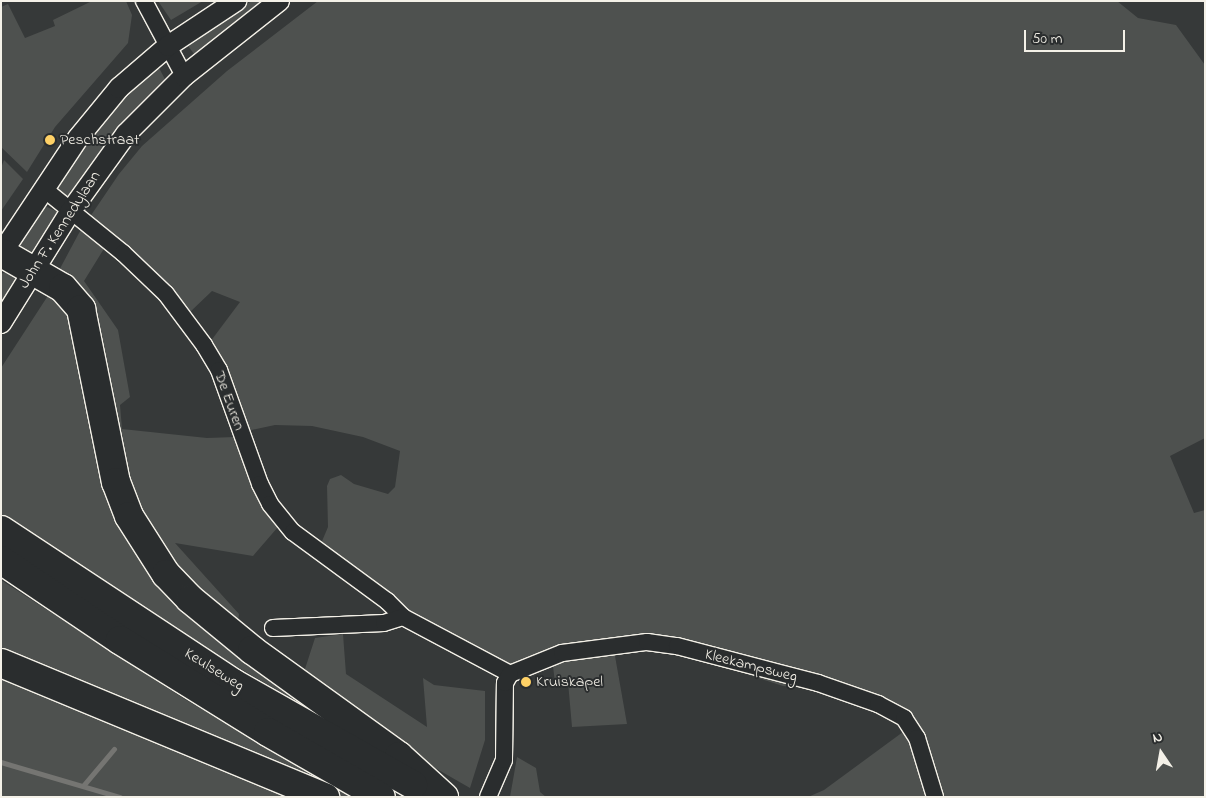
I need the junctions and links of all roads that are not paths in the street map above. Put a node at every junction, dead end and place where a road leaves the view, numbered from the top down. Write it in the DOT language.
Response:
graph roads {
  1 [pos="144,1"];
  2 [pos="236,1"];
  3 [pos="279,1"];
  4 [pos="168,46"];
  5 [pos="184,76"];
  6 [pos="44,189"];
  7 [pos="70,212"];
  8 [pos="2,253"];
  9 [pos="33,271"];
  10 [pos="1,323"];
  11 [pos="1,530"];
  12 [pos="1,560"];
  13 [pos="403,617"];
  14 [pos="273,628"];
  15 [pos="1,663"];
  16 [pos="510,674"];
  17 [pos="325,797"];
  18 [pos="381,797"];
  19 [pos="434,797"];
  20 [pos="444,797"];
  21 [pos="488,797"];
  22 [pos="935,797"];
  1 -- 4 [label="street"];
  2 -- 4 [label="street"];
  3 -- 5 [label="street, John F. Kennedylaan"];
  4 -- 5 [label="street"];
  4 -- 6 [label="street"];
  5 -- 7 [label="street, John F. Kennedylaan"];
  6 -- 7 [label="street, De Euren"];
  6 -- 8 [label="street"];
  7 -- 9 [label="street, John F. Kennedylaan"];
  7 -- 13 [label="street, De Euren"];
  8 -- 9 [label="highway"];
  9 -- 10 [label="street, John F. Kennedylaan"];
  9 -- 20 [label="highway"];
  11 -- 19 [label="highway, Keulseweg"];
  12 -- 18 [label="highway, Keulseweg"];
  13 -- 14 [label="street"];
  13 -- 16 [label="street, De Euren"];
  15 -- 17 [label="highway"];
  16 -- 21 [label="street"];
  16 -- 22 [label="street, Kleekampsweg"];
}
